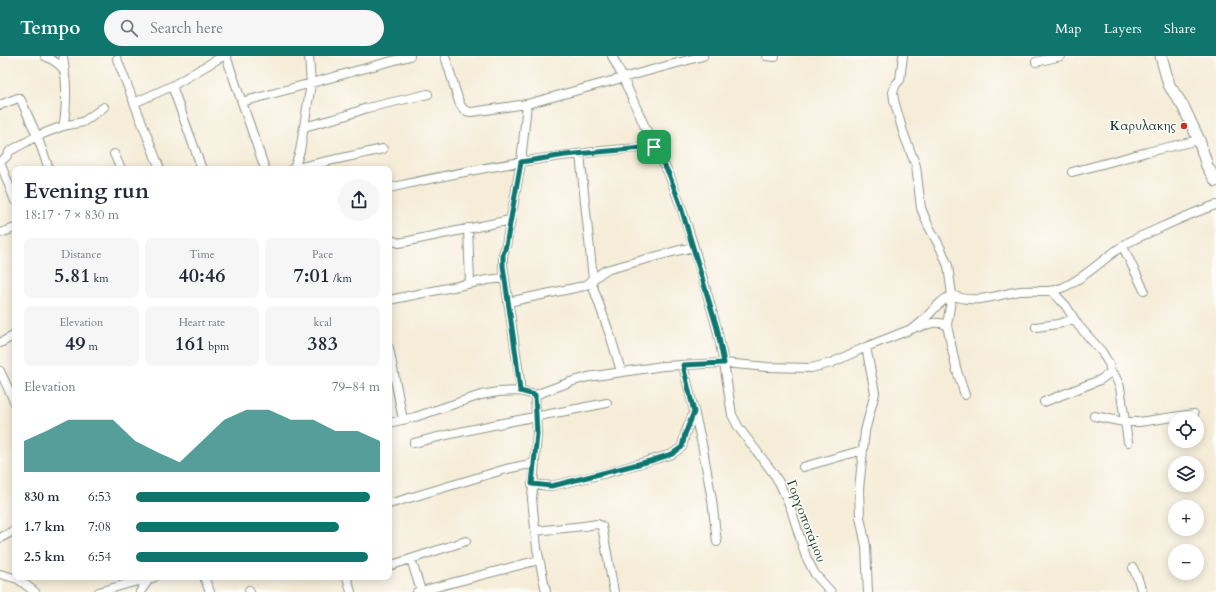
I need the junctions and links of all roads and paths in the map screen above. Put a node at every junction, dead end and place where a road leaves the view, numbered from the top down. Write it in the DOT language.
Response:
graph roads {
  1 [pos="45,56"];
  2 [pos="64,56"];
  3 [pos="223,56"];
  4 [pos="226,56"];
  5 [pos="310,56"];
  6 [pos="410,56"];
  7 [pos="445,56"];
  8 [pos="612,56"];
  9 [pos="703,56"];
  10 [pos="766,56"];
  11 [pos="903,56"];
  12 [pos="1061,56"];
  13 [pos="1161,56"];
  14 [pos="775,57"];
  15 [pos="117,59"];
  16 [pos="1036,62"];
  17 [pos="65,73"];
  18 [pos="623,78"];
  19 [pos="311,84"];
  20 [pos="172,86"];
  21 [pos="428,94"];
  22 [pos="242,102"];
  23 [pos="134,103"];
  24 [pos="527,104"];
  25 [pos="0,105"];
  26 [pos="104,107"];
  27 [pos="63,126"];
  28 [pos="304,127"];
  29 [pos="37,136"];
  30 [pos="1199,140"];
  31 [pos="654,147"];
  32 [pos="383,149"];
  33 [pos="114,154"];
  34 [pos="580,154"];
  35 [pos="0,162"];
  36 [pos="521,162"];
  37 [pos="48,166"];
  38 [pos="120,166"];
  39 [pos="159,166"];
  40 [pos="201,166"];
  41 [pos="264,166"];
  42 [pos="294,166"];
  43 [pos="306,166"];
  44 [pos="1072,172"];
  45 [pos="1216,181"];
  46 [pos="392,187"];
  47 [pos="12,193"];
  48 [pos="1216,205"];
  49 [pos="510,220"];
  50 [pos="468,228"];
  51 [pos="12,229"];
  52 [pos="0,233"];
  53 [pos="392,240"];
  54 [pos="694,247"];
  55 [pos="1123,247"];
  56 [pos="505,278"];
  57 [pos="592,280"];
  58 [pos="470,283"];
  59 [pos="1144,290"];
  60 [pos="1052,291"];
  61 [pos="952,295"];
  62 [pos="392,299"];
  63 [pos="508,302"];
  64 [pos="1074,319"];
  65 [pos="947,325"];
  66 [pos="1036,327"];
  67 [pos="907,332"];
  68 [pos="12,337"];
  69 [pos="0,343"];
  70 [pos="866,347"];
  71 [pos="724,363"];
  72 [pos="683,365"];
  73 [pos="392,367"];
  74 [pos="0,371"];
  75 [pos="621,371"];
  76 [pos="1111,372"];
  77 [pos="520,391"];
  78 [pos="965,394"];
  79 [pos="535,395"];
  80 [pos="12,397"];
  81 [pos="1044,402"];
  82 [pos="607,403"];
  83 [pos="694,412"];
  84 [pos="1094,416"];
  85 [pos="536,418"];
  86 [pos="1168,418"];
  87 [pos="403,420"];
  88 [pos="392,422"];
  89 [pos="1124,422"];
  90 [pos="1128,442"];
  91 [pos="414,444"];
  92 [pos="863,450"];
  93 [pos="535,463"];
  94 [pos="803,467"];
  95 [pos="532,484"];
  96 [pos="392,503"];
  97 [pos="535,531"];
  98 [pos="12,532"];
  99 [pos="0,538"];
  100 [pos="466,541"];
  101 [pos="717,542"];
  102 [pos="411,559"];
  103 [pos="539,560"];
  104 [pos="392,565"];
  105 [pos="1133,568"];
  106 [pos="0,574"];
  107 [pos="12,577"];
  108 [pos="19,580"];
  109 [pos="144,580"];
  110 [pos="148,580"];
  111 [pos="205,580"];
  112 [pos="350,580"];
  113 [pos="419,591"];
  114 [pos="35,592"];
  115 [pos="99,592"];
  116 [pos="140,592"];
  117 [pos="210,592"];
  118 [pos="351,592"];
  119 [pos="546,592"];
  120 [pos="614,592"];
  121 [pos="831,592"];
  122 [pos="868,592"];
  123 [pos="1142,592"];
  1 -- 17 [label="street"];
  2 -- 17 [label="street"];
  3 -- 20 [label="street"];
  4 -- 22 [label="street"];
  5 -- 19 [label="street"];
  6 -- 19 [label="street"];
  7 -- 24 [label="street"];
  8 -- 18 [label="street, Γοργοποτάμου"];
  9 -- 18 [label="street"];
  10 -- 14 [label="street"];
  11 -- 61 [label="street"];
  12 -- 16 [label="street"];
  13 -- 30 [label="street"];
  15 -- 23 [label="street"];
  17 -- 27 [label="street"];
  18 -- 24 [label="street"];
  18 -- 31 [label="street, Γοργοποτάμου"];
  19 -- 22 [label="street"];
  19 -- 28 [label="street"];
  20 -- 23 [label="street"];
  20 -- 40 [label="street"];
  21 -- 28 [label="street"];
  22 -- 41 [label="street"];
  23 -- 39 [label="street"];
  24 -- 36 [label="street"];
  25 -- 29 [label="street"];
  26 -- 27 [label="street"];
  27 -- 29 [label="street"];
  28 -- 42 [label="street"];
  29 -- 35 [label="street"];
  29 -- 37 [label="street"];
  30 -- 44 [label="street"];
  30 -- 45 [label="street"];
  31 -- 34 [label="street"];
  31 -- 54 [label="street, Γοργοποτάμου"];
  32 -- 43 [label="street"];
  33 -- 38 [label="street"];
  34 -- 36 [label="street"];
  34 -- 57 [label="street"];
  35 -- 47 [label="street"];
  36 -- 46 [label="street"];
  36 -- 49 [label="street"];
  48 -- 55 [label="street"];
  49 -- 50 [label="street"];
  49 -- 56 [label="street"];
  50 -- 53 [label="street"];
  50 -- 58 [label="street"];
  51 -- 52 [label="street"];
  54 -- 57 [label="street"];
  54 -- 71 [label="street, Γοργοποτάμου"];
  55 -- 59 [label="street"];
  55 -- 60 [label="street"];
  56 -- 58 [label="street"];
  56 -- 63 [label="street"];
  57 -- 63 [label="street"];
  57 -- 75 [label="street"];
  58 -- 62 [label="street"];
  60 -- 61 [label="street"];
  60 -- 64 [label="street"];
  61 -- 65 [label="street"];
  61 -- 67 [label="street"];
  63 -- 77 [label="street"];
  64 -- 66 [label="street"];
  64 -- 76 [label="street"];
  65 -- 67 [label="street"];
  65 -- 78 [label="street"];
  67 -- 70 [label="street"];
  68 -- 69 [label="street"];
  70 -- 71 [label="street"];
  70 -- 92 [label="street"];
  71 -- 72 [label="street"];
  71 -- 121 [label="street, Γοργοποτάμου"];
  72 -- 75 [label="street"];
  72 -- 83 [label="street"];
  73 -- 87 [label="street"];
  74 -- 80 [label="street"];
  75 -- 79 [label="street"];
  76 -- 81 [label="street"];
  76 -- 89 [label="street"];
  77 -- 79 [label="street"];
  77 -- 87 [label="street"];
  79 -- 85 [label="street"];
  82 -- 85 [label="street"];
  83 -- 95 [label="street"];
  83 -- 101 [label="street"];
  84 -- 89 [label="street"];
  85 -- 91 [label="street"];
  85 -- 93 [label="street"];
  86 -- 89 [label="street"];
  87 -- 88 [label="street"];
  89 -- 90 [label="street"];
  92 -- 94 [label="street"];
  92 -- 122 [label="street"];
  93 -- 95 [label="street"];
  93 -- 96 [label="street"];
  95 -- 97 [label="street"];
  97 -- 103 [label="street"];
  97 -- 120 [label="street"];
  98 -- 99 [label="street"];
  100 -- 102 [label="street"];
  102 -- 104 [label="street"];
  102 -- 113 [label="street"];
  103 -- 113 [label="street"];
  103 -- 119 [label="street"];
  105 -- 123 [label="street"];
  106 -- 107 [label="street"];
  108 -- 114 [label="street"];
  109 -- 115 [label="street"];
  110 -- 116 [label="street"];
  111 -- 117 [label="street"];
  112 -- 118 [label="street"];
}
